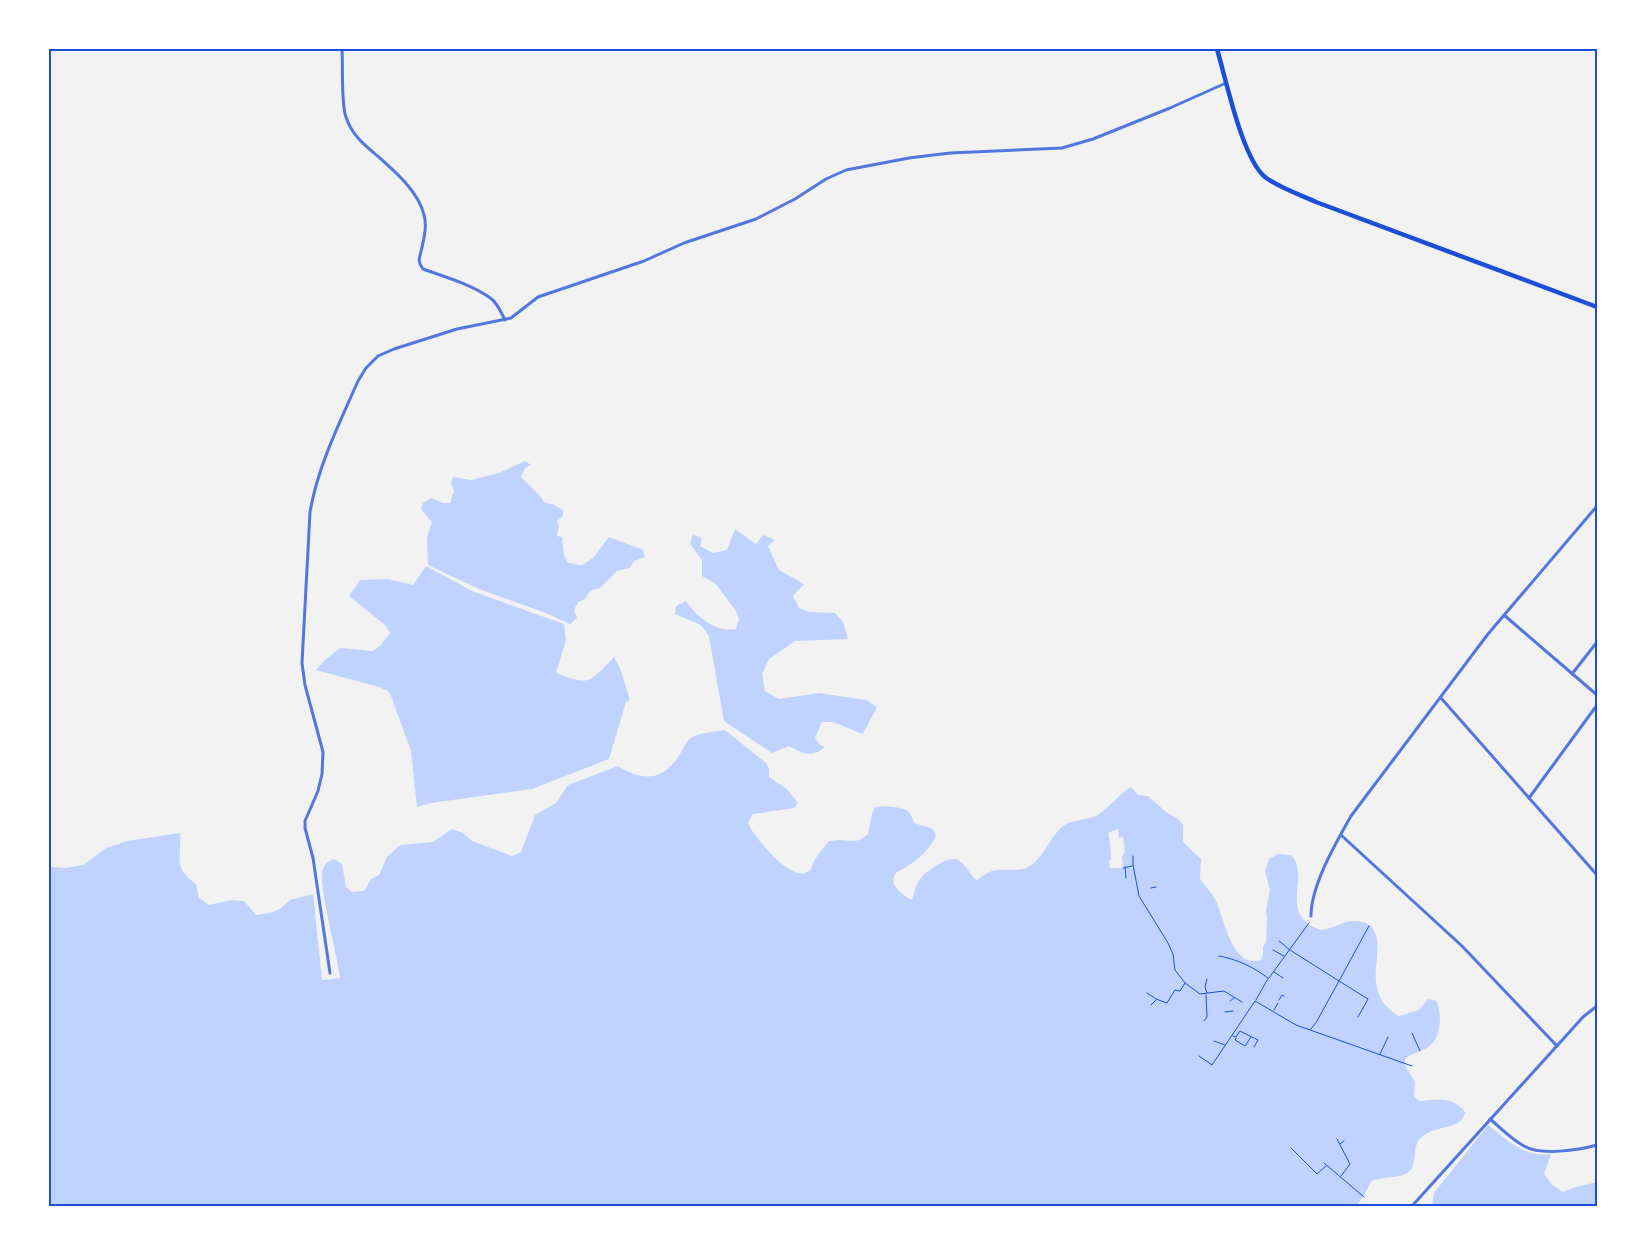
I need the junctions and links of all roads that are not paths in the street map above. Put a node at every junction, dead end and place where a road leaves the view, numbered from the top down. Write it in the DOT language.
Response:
graph roads {
  1 [pos="342,49"];
  2 [pos="1217,49"];
  3 [pos="1227,82"];
  4 [pos="1597,307"];
  5 [pos="505,320"];
  6 [pos="1597,506"];
  7 [pos="1504,615"];
  8 [pos="1597,642"];
  9 [pos="1572,674"];
  10 [pos="1597,696"];
  11 [pos="1441,698"];
  12 [pos="1597,705"];
  13 [pos="1529,798"];
  14 [pos="1340,835"];
  15 [pos="1597,875"];
  16 [pos="1311,916"];
  17 [pos="330,973"];
  18 [pos="1597,1006"];
  19 [pos="1556,1046"];
  20 [pos="1490,1118"];
  21 [pos="1597,1145"];
  22 [pos="1412,1206"];
  1 -- 5 [label="street"];
  2 -- 3 [label="main road"];
  3 -- 4 [label="main road"];
  3 -- 5 [label="street"];
  5 -- 17 [label="street"];
  6 -- 7 [label="street"];
  7 -- 9 [label="street"];
  7 -- 11 [label="street"];
  8 -- 9 [label="street"];
  9 -- 10 [label="street"];
  11 -- 13 [label="street"];
  11 -- 14 [label="street"];
  12 -- 13 [label="street"];
  13 -- 15 [label="street"];
  14 -- 16 [label="street"];
  14 -- 19 [label="street"];
  18 -- 19 [label="street"];
  19 -- 20 [label="street"];
  20 -- 21 [label="street"];
  20 -- 22 [label="street"];
}
